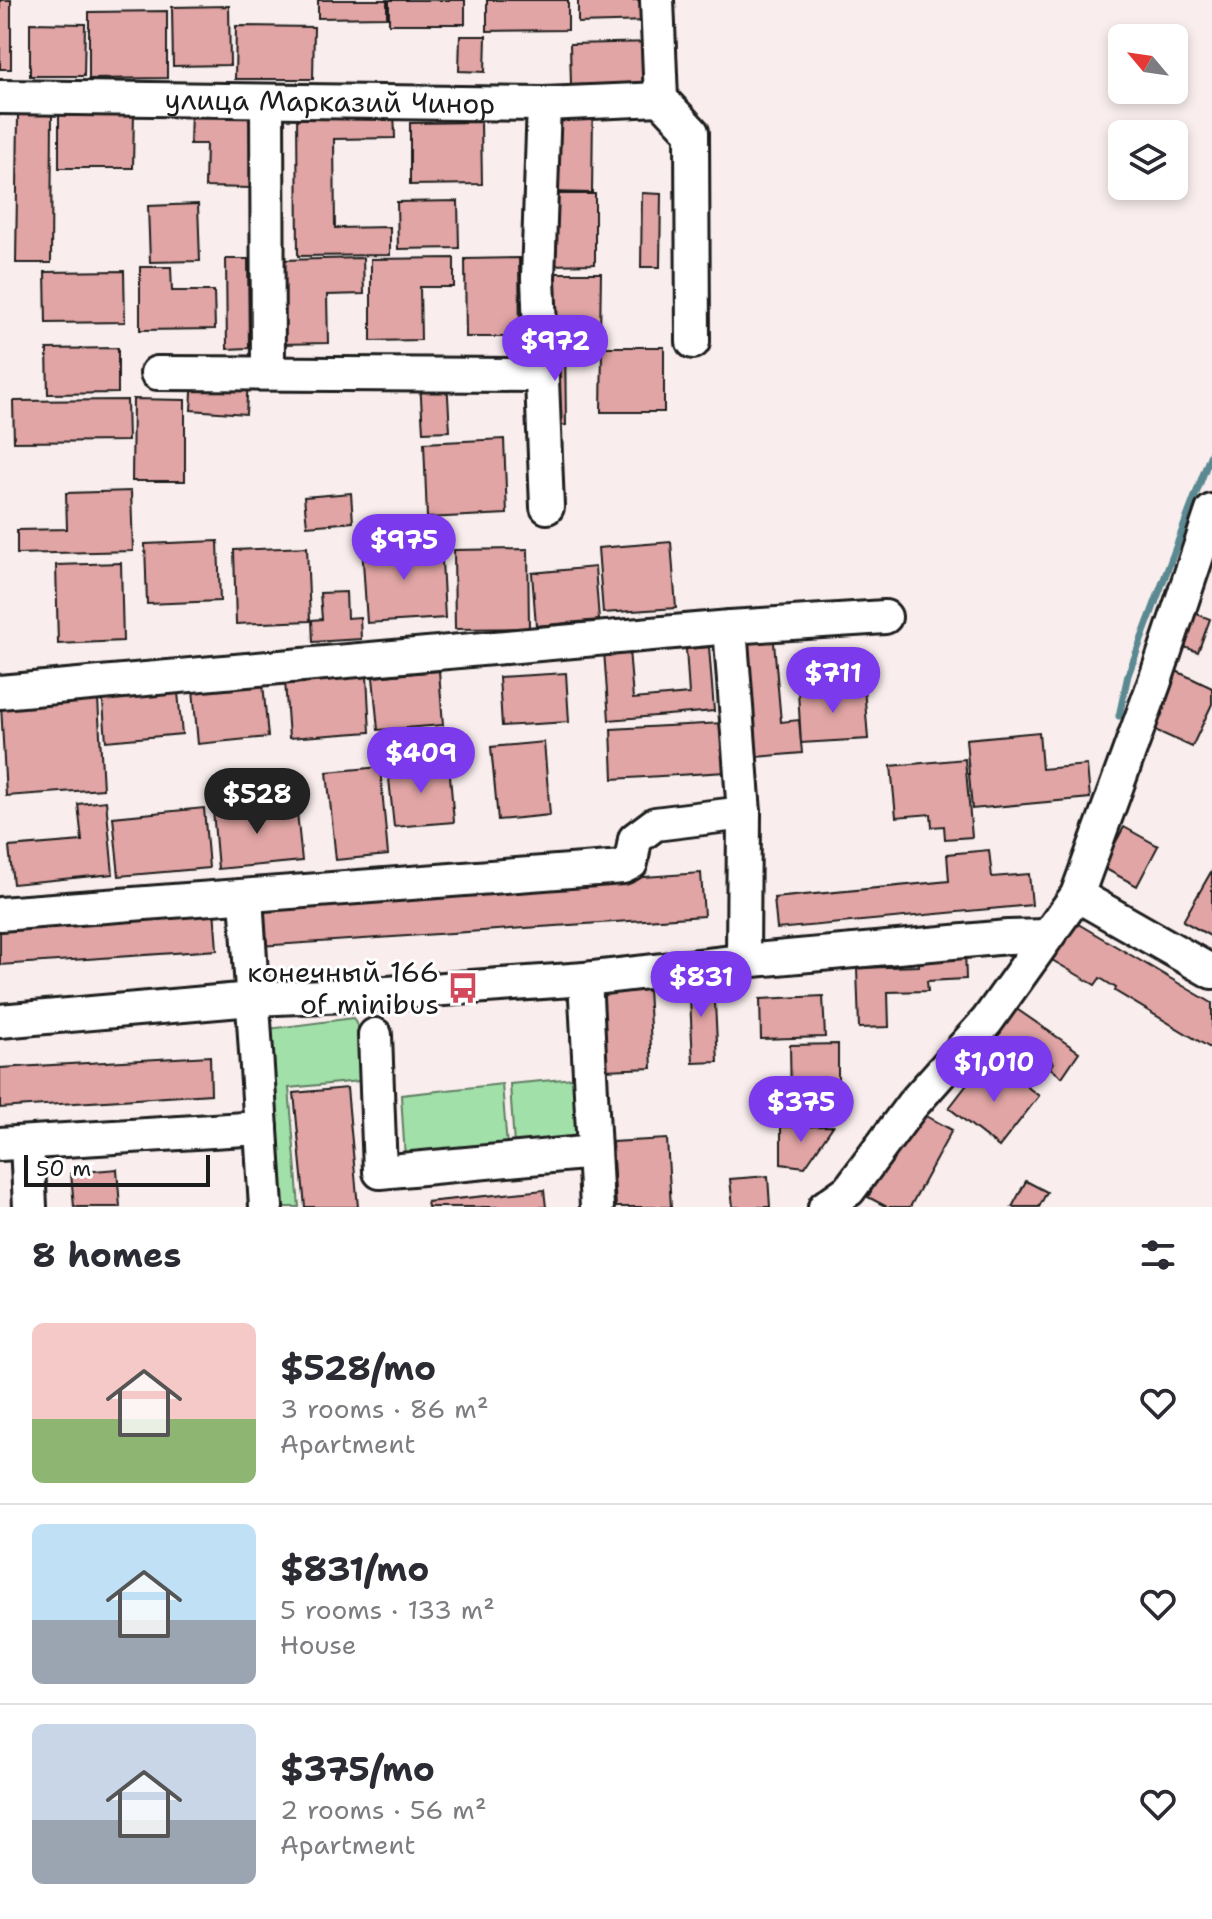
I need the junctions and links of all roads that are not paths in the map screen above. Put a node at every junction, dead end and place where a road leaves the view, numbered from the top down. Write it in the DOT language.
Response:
graph roads {
  1 [pos="657,0"];
  2 [pos="0,97"];
  3 [pos="661,99"];
  4 [pos="267,102"];
  5 [pos="544,104"];
  6 [pos="693,342"];
  7 [pos="268,372"];
  8 [pos="157,373"];
  9 [pos="540,375"];
  10 [pos="547,507"];
  11 [pos="1211,514"];
  12 [pos="885,617"];
  13 [pos="739,626"];
  14 [pos="0,692"];
  15 [pos="744,813"];
  16 [pos="1077,895"];
  17 [pos="246,897"];
  18 [pos="0,914"];
  19 [pos="1047,936"];
  20 [pos="743,961"];
  21 [pos="1212,972"];
  22 [pos="585,979"];
  23 [pos="252,999"];
  24 [pos="0,1021"];
  25 [pos="375,1035"];
  26 [pos="261,1128"];
  27 [pos="13,1144"];
  28 [pos="594,1152"];
  29 [pos="848,1201"];
  30 [pos="30,1207"];
  31 [pos="266,1207"];
  32 [pos="597,1207"];
  1 -- 3 [label="street"];
  2 -- 4 [label="street, улица Марказий Чинор"];
  3 -- 5 [label="street, улица Марказий Чинор"];
  3 -- 6 [label="street"];
  4 -- 5 [label="street, улица Марказий Чинор"];
  4 -- 7 [label="street"];
  5 -- 9 [label="street"];
  7 -- 8 [label="street"];
  7 -- 9 [label="street"];
  9 -- 10 [label="street"];
  11 -- 16 [label="street"];
  12 -- 13 [label="street"];
  13 -- 14 [label="street"];
  13 -- 15 [label="street"];
  15 -- 17 [label="street"];
  15 -- 20 [label="street"];
  16 -- 19 [label="street"];
  16 -- 21 [label="street"];
  17 -- 18 [label="street"];
  17 -- 23 [label="street"];
  19 -- 20 [label="street"];
  19 -- 29 [label="street"];
  20 -- 22 [label="street"];
  22 -- 23 [label="street"];
  22 -- 28 [label="street"];
  23 -- 24 [label="street"];
  23 -- 26 [label="street"];
  25 -- 28 [label="street"];
  26 -- 27 [label="street"];
  26 -- 31 [label="street"];
  27 -- 30 [label="street"];
  28 -- 32 [label="street"];
}
